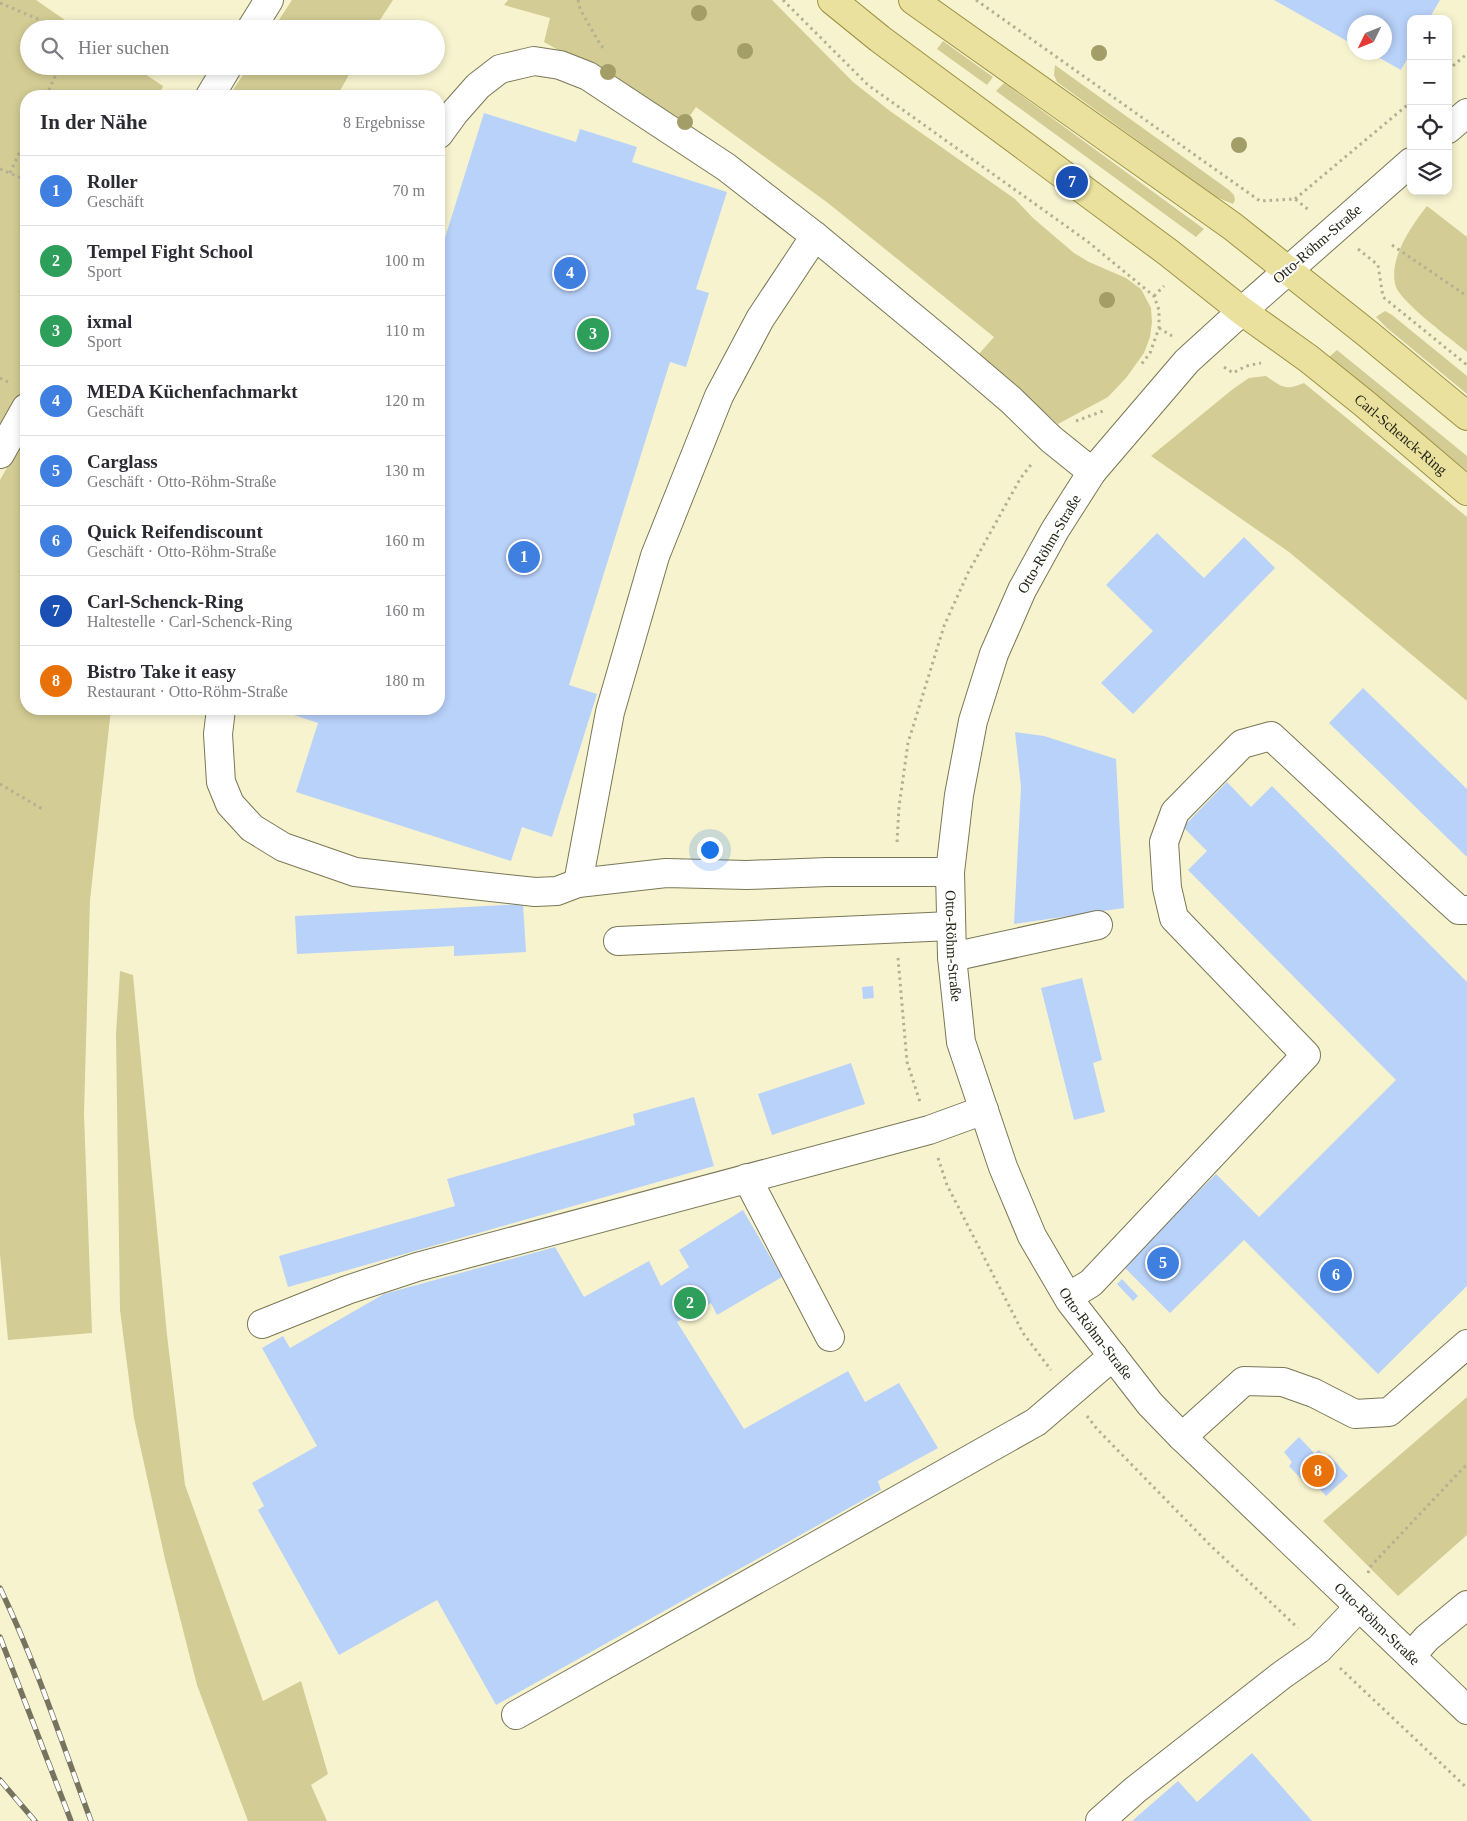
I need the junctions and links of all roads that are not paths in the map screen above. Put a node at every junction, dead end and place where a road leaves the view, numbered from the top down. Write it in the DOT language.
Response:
graph roads {
  1 [pos="269,0"];
  2 [pos="832,0"];
  3 [pos="913,0"];
  4 [pos="257,20"];
  5 [pos="223,75"];
  6 [pos="214,90"];
  7 [pos="1467,113"];
  8 [pos="445,126"];
  9 [pos="1452,126"];
  10 [pos="1407,165"];
  11 [pos="815,236"];
  12 [pos="1287,270"];
  13 [pos="1242,311"];
  14 [pos="1467,416"];
  15 [pos="20,419"];
  16 [pos="0,454"];
  17 [pos="1092,472"];
  18 [pos="1467,491"];
  19 [pos="220,715"];
  20 [pos="950,872"];
  21 [pos="578,884"];
  22 [pos="1467,910"];
  23 [pos="1098,925"];
  24 [pos="951,926"];
  25 [pos="618,942"];
  26 [pos="952,957"];
  27 [pos="984,1110"];
  28 [pos="746,1178"];
  29 [pos="1068,1297"];
  30 [pos="262,1324"];
  31 [pos="830,1338"];
  32 [pos="1467,1344"];
  33 [pos="1113,1356"];
  34 [pos="1182,1437"];
  35 [pos="1467,1605"];
  36 [pos="1359,1607"];
  37 [pos="1411,1656"];
  38 [pos="1467,1710"];
  39 [pos="516,1715"];
  40 [pos="1100,1821"];
  1 -- 4 [label="street"];
  2 -- 13 [label="main road, Carl-Schenck-Ring"];
  3 -- 12 [label="main road"];
  5 -- 6 [label="street"];
  7 -- 9 [label="street"];
  8 -- 11 [label="street"];
  10 -- 12 [label="street, Otto-Röhm-Straße"];
  11 -- 17 [label="street"];
  11 -- 21 [label="street"];
  12 -- 13 [label="street, Otto-Röhm-Straße"];
  12 -- 14 [label="main road"];
  13 -- 17 [label="street, Otto-Röhm-Straße"];
  13 -- 18 [label="main road, Carl-Schenck-Ring"];
  15 -- 16 [label="street"];
  17 -- 20 [label="street, Otto-Röhm-Straße"];
  19 -- 21 [label="street"];
  20 -- 21 [label="street"];
  20 -- 24 [label="street, Otto-Röhm-Straße"];
  22 -- 29 [label="street"];
  23 -- 26 [label="street"];
  24 -- 25 [label="street"];
  24 -- 26 [label="street, Otto-Röhm-Straße"];
  26 -- 27 [label="street, Otto-Röhm-Straße"];
  27 -- 28 [label="street"];
  27 -- 29 [label="street, Otto-Röhm-Straße"];
  28 -- 30 [label="street"];
  28 -- 31 [label="street"];
  29 -- 33 [label="street, Otto-Röhm-Straße"];
  32 -- 34 [label="street"];
  33 -- 34 [label="street, Otto-Röhm-Straße"];
  33 -- 39 [label="street"];
  34 -- 36 [label="street, Otto-Röhm-Straße"];
  35 -- 37 [label="street"];
  36 -- 37 [label="street, Otto-Röhm-Straße"];
  36 -- 40 [label="street"];
  37 -- 38 [label="street, Otto-Röhm-Straße"];
}
